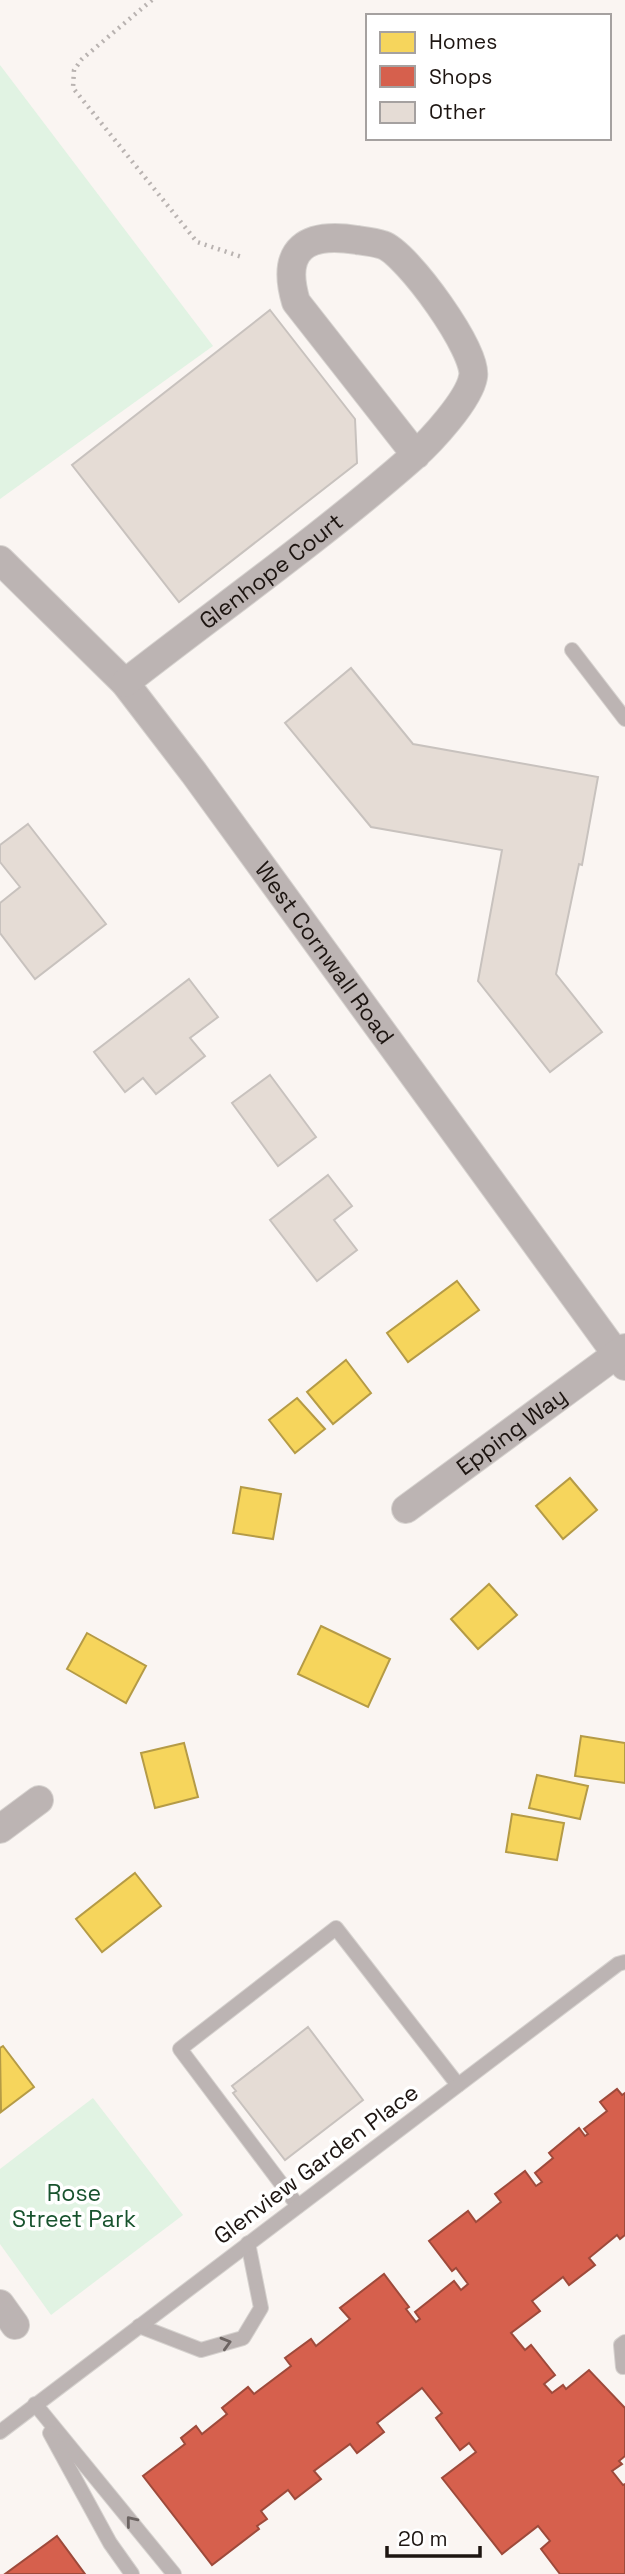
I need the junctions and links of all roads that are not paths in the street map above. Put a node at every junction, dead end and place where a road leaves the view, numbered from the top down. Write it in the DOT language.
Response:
graph roads {
  1 [pos="416,455"];
  2 [pos="0,560"];
  3 [pos="572,650"];
  4 [pos="125,683"];
  5 [pos="625,719"];
  6 [pos="622,1356"];
  7 [pos="406,1509"];
  8 [pos="39,1800"];
  9 [pos="0,1829"];
  10 [pos="625,1962"];
  11 [pos="458,2085"];
  12 [pos="298,2206"];
  13 [pos="248,2243"];
  14 [pos="139,2326"];
  15 [pos="625,2342"];
  16 [pos="623,2367"];
  17 [pos="35,2404"];
  18 [pos="0,2432"];
  19 [pos="132,2574"];
  20 [pos="174,2574"];
  1 -- 1 [label="street, Glenhope Court"];
  1 -- 4 [label="street, Glenhope Court"];
  2 -- 4 [label="street, West Cornwall Road"];
  3 -- 5 [label="lane"];
  4 -- 6 [label="street, West Cornwall Road"];
  6 -- 7 [label="street, Epping Way"];
  8 -- 9 [label="street"];
  10 -- 11 [label="lane, Glenview Garden Place"];
  11 -- 12 [label="lane, Glenview Garden Place"];
  11 -- 12 [label="lane"];
  12 -- 13 [label="lane, Glenview Garden Place"];
  13 -- 14 [label="lane, Glenview Garden Place"];
  14 -- 13 [label="lane, one-way"];
  14 -- 17 [label="lane, Glenview Garden Place"];
  15 -- 16 [label="lane"];
  17 -- 18 [label="lane, Glenview Garden Place"];
  17 -- 19 [label="lane"];
  20 -- 17 [label="lane, one-way"];
}
